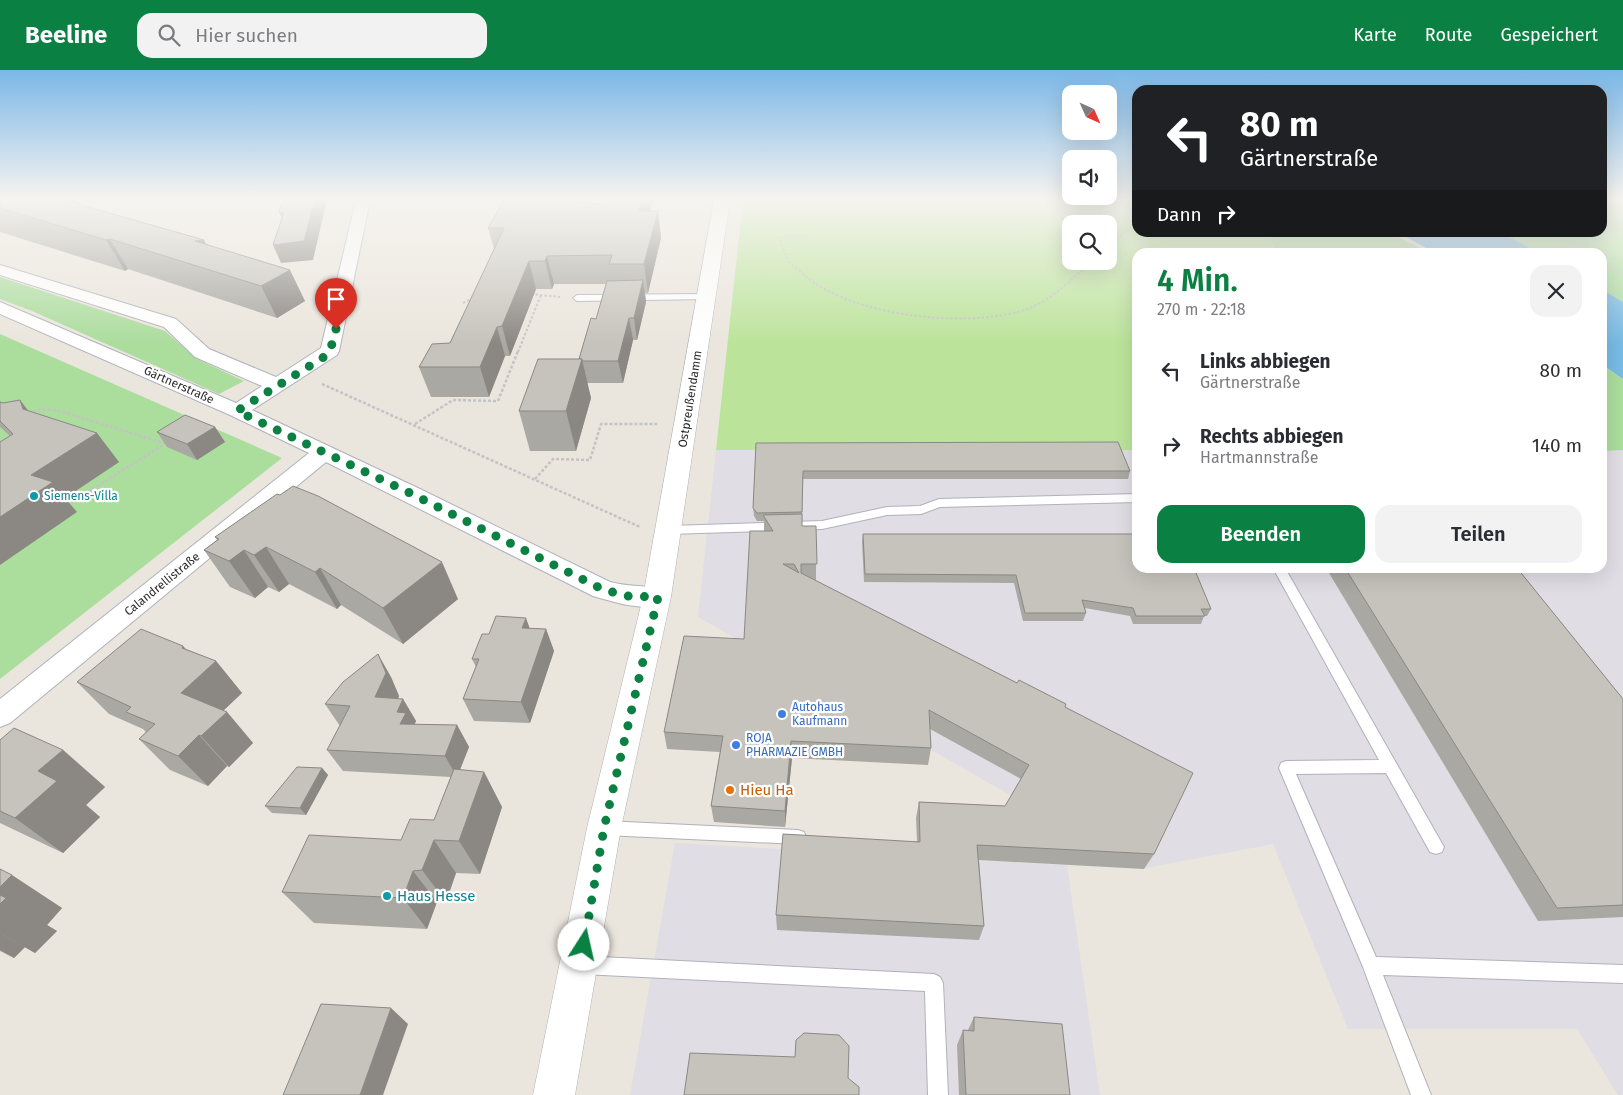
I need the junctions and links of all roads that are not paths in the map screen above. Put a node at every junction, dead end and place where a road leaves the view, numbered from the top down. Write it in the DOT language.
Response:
graph roads {
  1 [pos="353,248"];
  2 [pos="714,248"];
  3 [pos="0,270"];
  4 [pos="706,297"];
  5 [pos="577,298"];
  6 [pos="0,307"];
  7 [pos="277,385"];
  8 [pos="237,411"];
  9 [pos="324,452"];
  10 [pos="1132,498"];
  11 [pos="669,530"];
  12 [pos="1282,573"];
  13 [pos="658,597"];
  14 [pos="0,715"];
  15 [pos="1389,766"];
  16 [pos="604,828"];
  17 [pos="806,837"];
  18 [pos="1436,847"];
  19 [pos="580,965"];
  20 [pos="1371,966"];
  21 [pos="1623,974"];
  22 [pos="554,1095"];
  23 [pos="938,1095"];
  24 [pos="1421,1095"];
  1 -- 7 [label="street"];
  2 -- 4 [label="street, Ostpreußendamm"];
  3 -- 7 [label="street"];
  4 -- 5 [label="lane"];
  4 -- 11 [label="street, Ostpreußendamm"];
  6 -- 8 [label="street, Gärtnerstraße"];
  7 -- 8 [label="street"];
  8 -- 9 [label="street, Gärtnerstraße"];
  9 -- 13 [label="street, Gärtnerstraße"];
  9 -- 14 [label="street, Calandrellistraße"];
  10 -- 11 [label="lane"];
  11 -- 13 [label="street, Ostpreußendamm"];
  12 -- 15 [label="lane"];
  13 -- 16 [label="street, Ostpreußendamm"];
  15 -- 18 [label="lane"];
  15 -- 20 [label="lane"];
  16 -- 17 [label="lane"];
  16 -- 19 [label="street, Ostpreußendamm"];
  19 -- 22 [label="street, Ostpreußendamm"];
  19 -- 23 [label="lane"];
  20 -- 21 [label="lane"];
  20 -- 24 [label="lane"];
}
